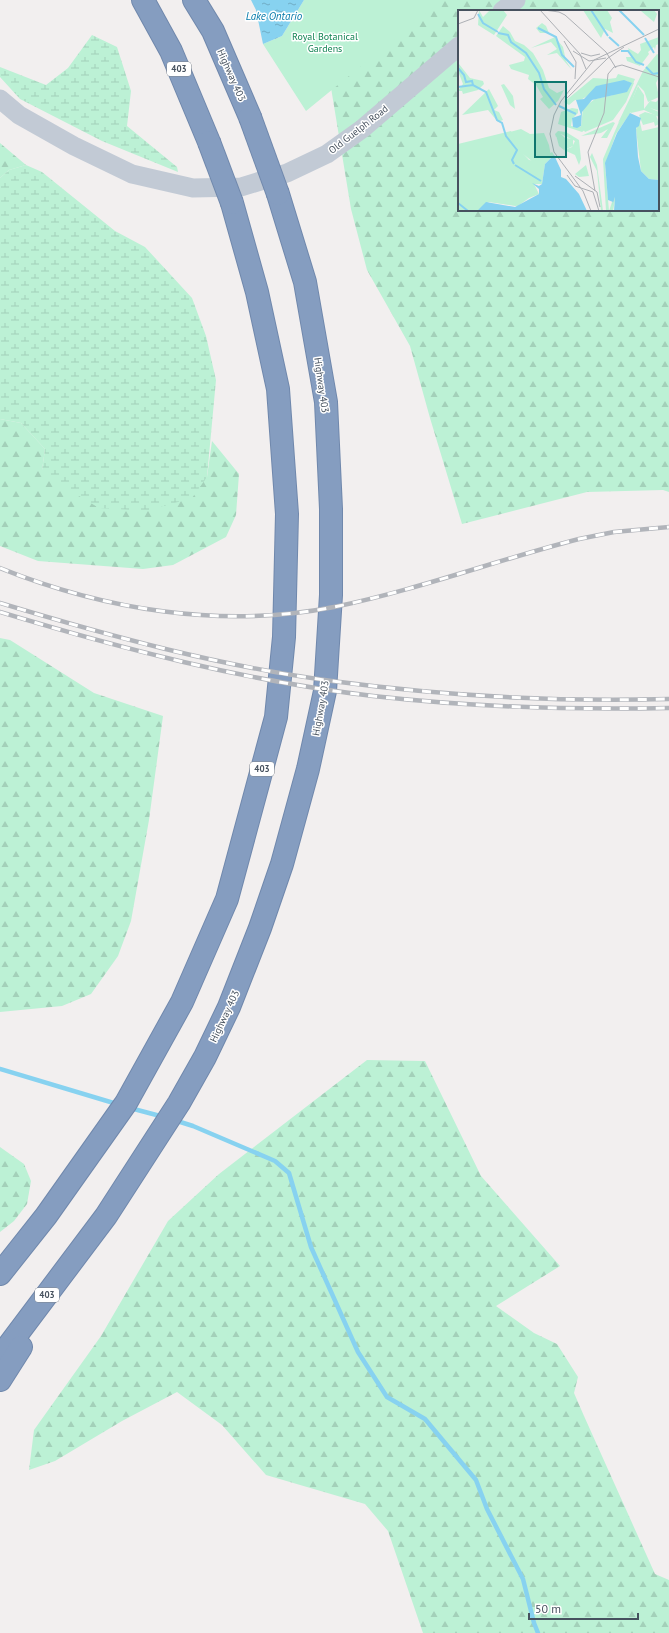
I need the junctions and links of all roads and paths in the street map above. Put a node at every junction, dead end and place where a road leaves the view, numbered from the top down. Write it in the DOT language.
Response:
graph roads {
  1 [pos="143,0"];
  2 [pos="194,0"];
  3 [pos="516,0"];
  4 [pos="503,10"];
  5 [pos="458,47"];
  6 [pos="0,99"];
  7 [pos="95,1232"];
  8 [pos="0,1274"];
  9 [pos="0,1357"];
  10 [pos="0,1380"];
  1 -- 8 [label="highway, 403, bridge"];
  2 -- 7 [label="highway, Highway 403 / 403, bridge"];
  3 -- 4 [label="street"];
  5 -- 6 [label="street, Old Guelph Road"];
  7 -- 9 [label="highway, Highway 403 / 403"];
  7 -- 10 [label="highway"];
}
